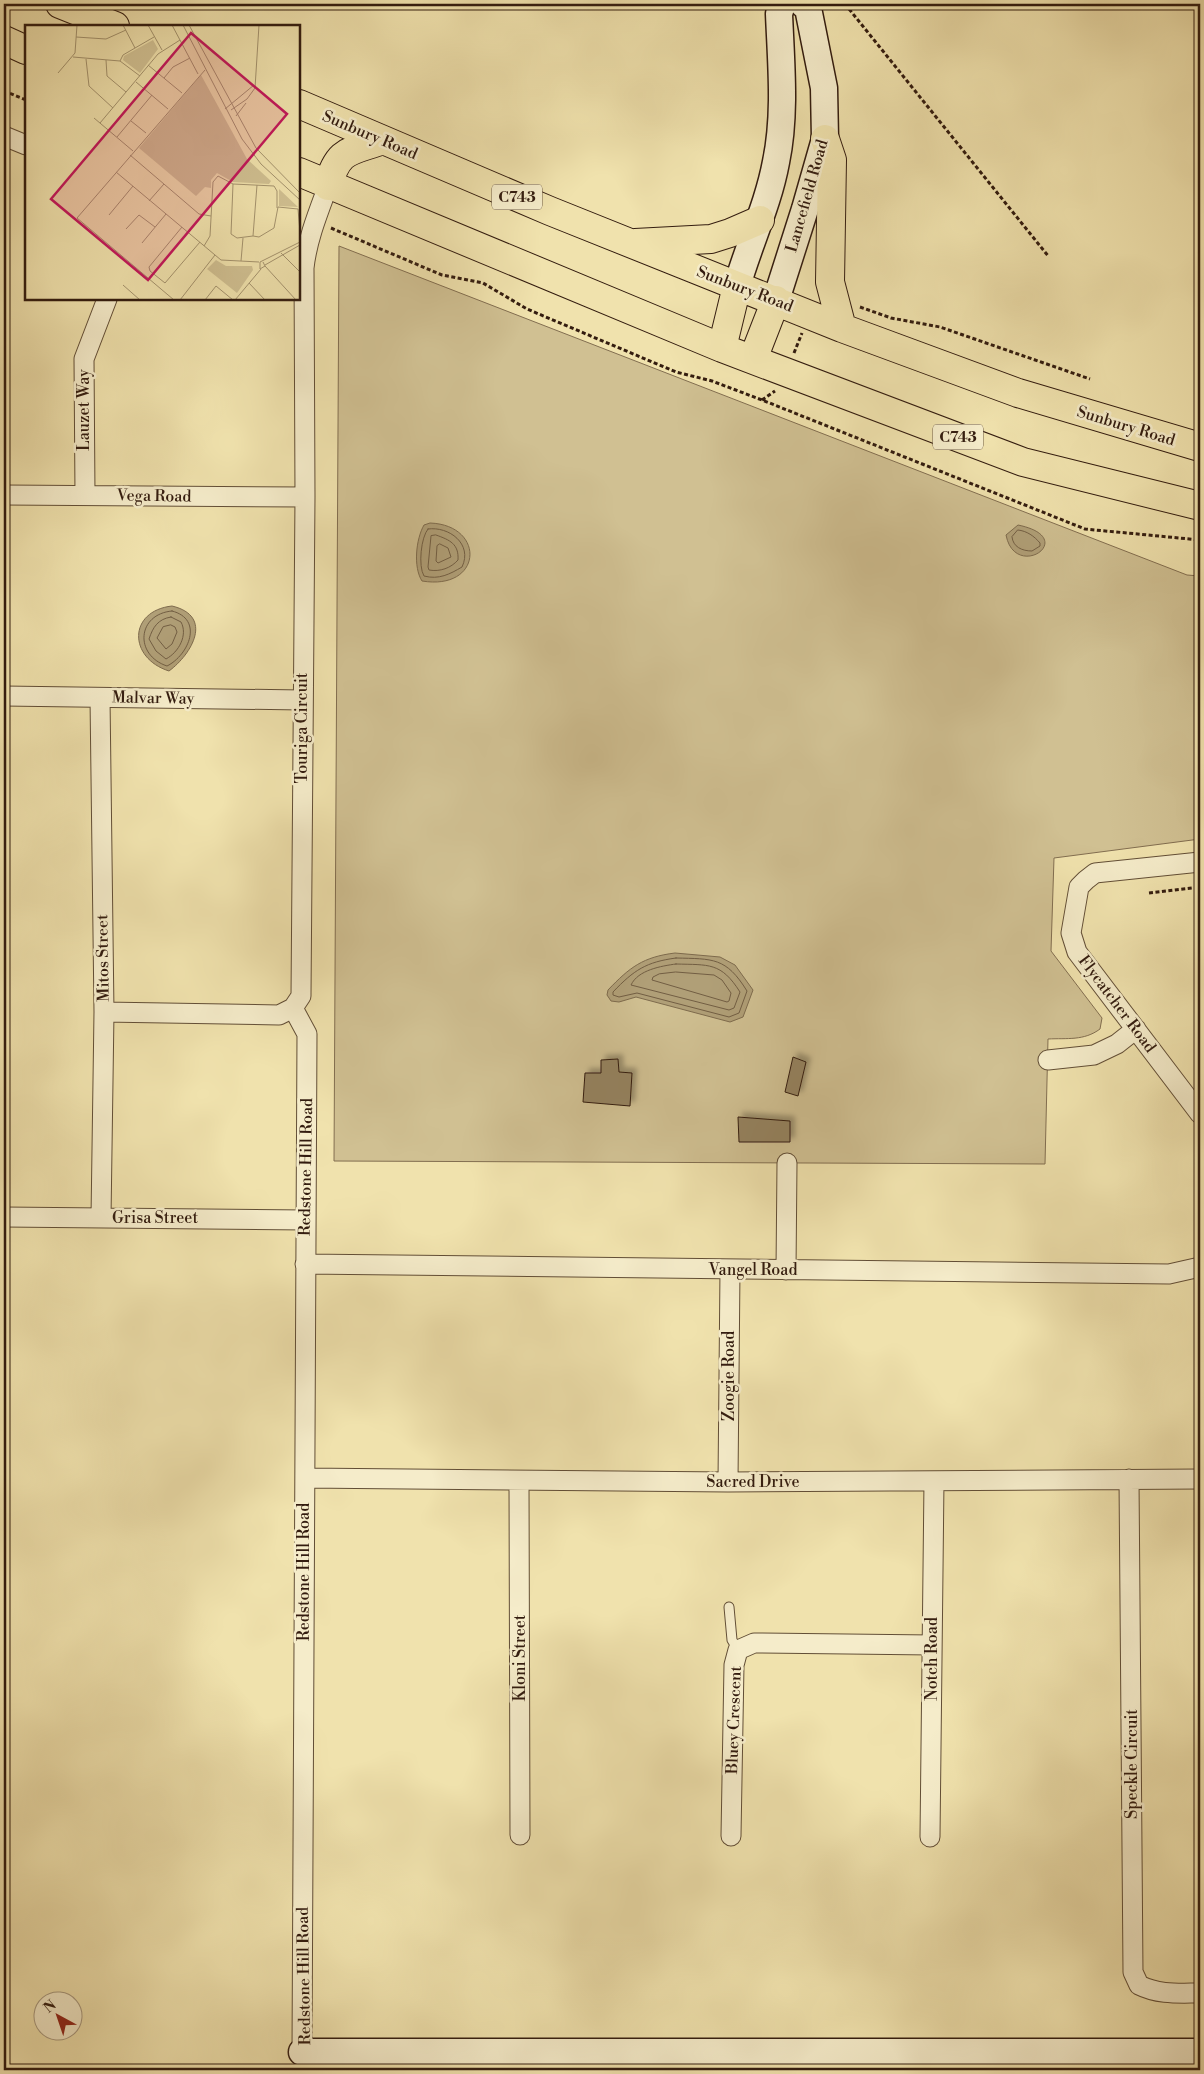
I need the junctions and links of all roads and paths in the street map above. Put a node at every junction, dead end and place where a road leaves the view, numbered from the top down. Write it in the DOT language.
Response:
graph roads {
  1 [pos="60,4"];
  2 [pos="782,4"];
  3 [pos="803,4"];
  4 [pos="845,4"];
  5 [pos="112,25"];
  6 [pos="4,40"];
  7 [pos="25,50"];
  8 [pos="4,91"];
  9 [pos="25,100"];
  10 [pos="300,104"];
  11 [pos="4,136"];
  12 [pos="825,139"];
  13 [pos="383,140"];
  14 [pos="25,145"];
  15 [pos="300,172"];
  16 [pos="328,186"];
  17 [pos="315,220"];
  18 [pos="760,220"];
  19 [pos="629,244"];
  20 [pos="302,254"];
  21 [pos="1049,257"];
  22 [pos="737,286"];
  23 [pos="108,300"];
  24 [pos="776,300"];
  25 [pos="809,314"];
  26 [pos="849,317"];
  27 [pos="722,348"];
  28 [pos="753,359"];
  29 [pos="786,372"];
  30 [pos="1090,379"];
  31 [pos="762,400"];
  32 [pos="1200,447"];
  33 [pos="4,495"];
  34 [pos="85,496"];
  35 [pos="305,498"];
  36 [pos="1200,506"];
  37 [pos="1200,540"];
  38 [pos="4,696"];
  39 [pos="100,698"];
  40 [pos="302,700"];
  41 [pos="1200,862"];
  42 [pos="1200,887"];
  43 [pos="1149,893"];
  44 [pos="294,1008"];
  45 [pos="104,1012"];
  46 [pos="1136,1029"];
  47 [pos="1048,1060"];
  48 [pos="1200,1114"];
  49 [pos="787,1163"];
  50 [pos="4,1217"];
  51 [pos="101,1218"];
  52 [pos="306,1220"];
  53 [pos="305,1264"];
  54 [pos="1200,1266"];
  55 [pos="730,1270"];
  56 [pos="786,1270"];
  57 [pos="305,1478"];
  58 [pos="1200,1478"];
  59 [pos="1129,1479"];
  60 [pos="934,1480"];
  61 [pos="519,1481"];
  62 [pos="728,1482"];
  63 [pos="729,1607"];
  64 [pos="932,1645"];
  65 [pos="738,1650"];
  66 [pos="520,1835"];
  67 [pos="731,1836"];
  68 [pos="930,1837"];
  69 [pos="1200,1992"];
  70 [pos="302,2052"];
  71 [pos="1200,2052"];
  1 -- 5 [label="main road"];
  2 -- 18 [label="street"];
  3 -- 12 [label="street, Lancefield Road"];
  4 -- 21 [label="path"];
  6 -- 7 [label="main road"];
  8 -- 9 [label="path"];
  10 -- 13 [label="main road, Sunbury Road / C743"];
  11 -- 14 [label="street"];
  12 -- 24 [label="street, Lancefield Road"];
  12 -- 26 [label="main road"];
  13 -- 16 [label="main road"];
  13 -- 19 [label="main road, Sunbury Road / C743"];
  15 -- 16 [label="main road, C743"];
  16 -- 17 [label="street, Touriga Circuit"];
  16 -- 27 [label="main road, C743"];
  17 -- 20 [label="street, Touriga Circuit"];
  17 -- 31 [label="path"];
  18 -- 19 [label="main road"];
  18 -- 22 [label="street"];
  19 -- 22 [label="main road, Sunbury Road / C743"];
  20 -- 35 [label="street, Touriga Circuit"];
  22 -- 24 [label="main road, Sunbury Road / C743"];
  22 -- 27 [label="main road"];
  23 -- 34 [label="street, Lauzet Way"];
  24 -- 25 [label="main road, Sunbury Road / C743"];
  24 -- 28 [label="main road"];
  25 -- 26 [label="main road, Sunbury Road / C743"];
  25 -- 29 [label="path"];
  26 -- 30 [label="path"];
  26 -- 32 [label="main road, Sunbury Road / C743"];
  27 -- 28 [label="main road, C743"];
  28 -- 29 [label="main road, C743"];
  29 -- 31 [label="path"];
  29 -- 36 [label="main road, C743"];
  31 -- 37 [label="path"];
  33 -- 34 [label="street, Vega Road"];
  34 -- 35 [label="street, Vega Road"];
  35 -- 40 [label="street, Touriga Circuit"];
  38 -- 39 [label="street, Malvar Way"];
  39 -- 40 [label="street, Malvar Way"];
  39 -- 45 [label="street, Mitos Street"];
  40 -- 44 [label="street, Touriga Circuit"];
  41 -- 46 [label="street, Flycatcher Road"];
  42 -- 43 [label="path"];
  44 -- 45 [label="street"];
  44 -- 52 [label="street, Redstone Hill Road"];
  45 -- 51 [label="street, Mitos Street"];
  46 -- 47 [label="street"];
  46 -- 48 [label="street, Flycatcher Road"];
  49 -- 56 [label="street"];
  50 -- 51 [label="street, Grisa Street"];
  51 -- 52 [label="street, Grisa Street"];
  52 -- 53 [label="street, Redstone Hill Road"];
  53 -- 55 [label="street, Vangel Road"];
  53 -- 57 [label="street, Redstone Hill Road"];
  54 -- 56 [label="street, Vangel Road"];
  55 -- 56 [label="street, Vangel Road"];
  55 -- 62 [label="street, Zoogie Road"];
  57 -- 61 [label="street, Sacred Drive"];
  57 -- 70 [label="street, Redstone Hill Road"];
  58 -- 59 [label="street, Sacred Drive"];
  59 -- 60 [label="street, Sacred Drive"];
  59 -- 69 [label="street, Speckle Circuit"];
  60 -- 62 [label="street, Sacred Drive"];
  60 -- 64 [label="street, Notch Road"];
  61 -- 62 [label="street, Sacred Drive"];
  61 -- 66 [label="street, Kloni Street"];
  63 -- 65 [label="lane"];
  64 -- 65 [label="street, Bluey Crescent"];
  64 -- 68 [label="street, Notch Road"];
  65 -- 67 [label="street, Bluey Crescent"];
  70 -- 71 [label="street, Redstone Hill Road"];
}
